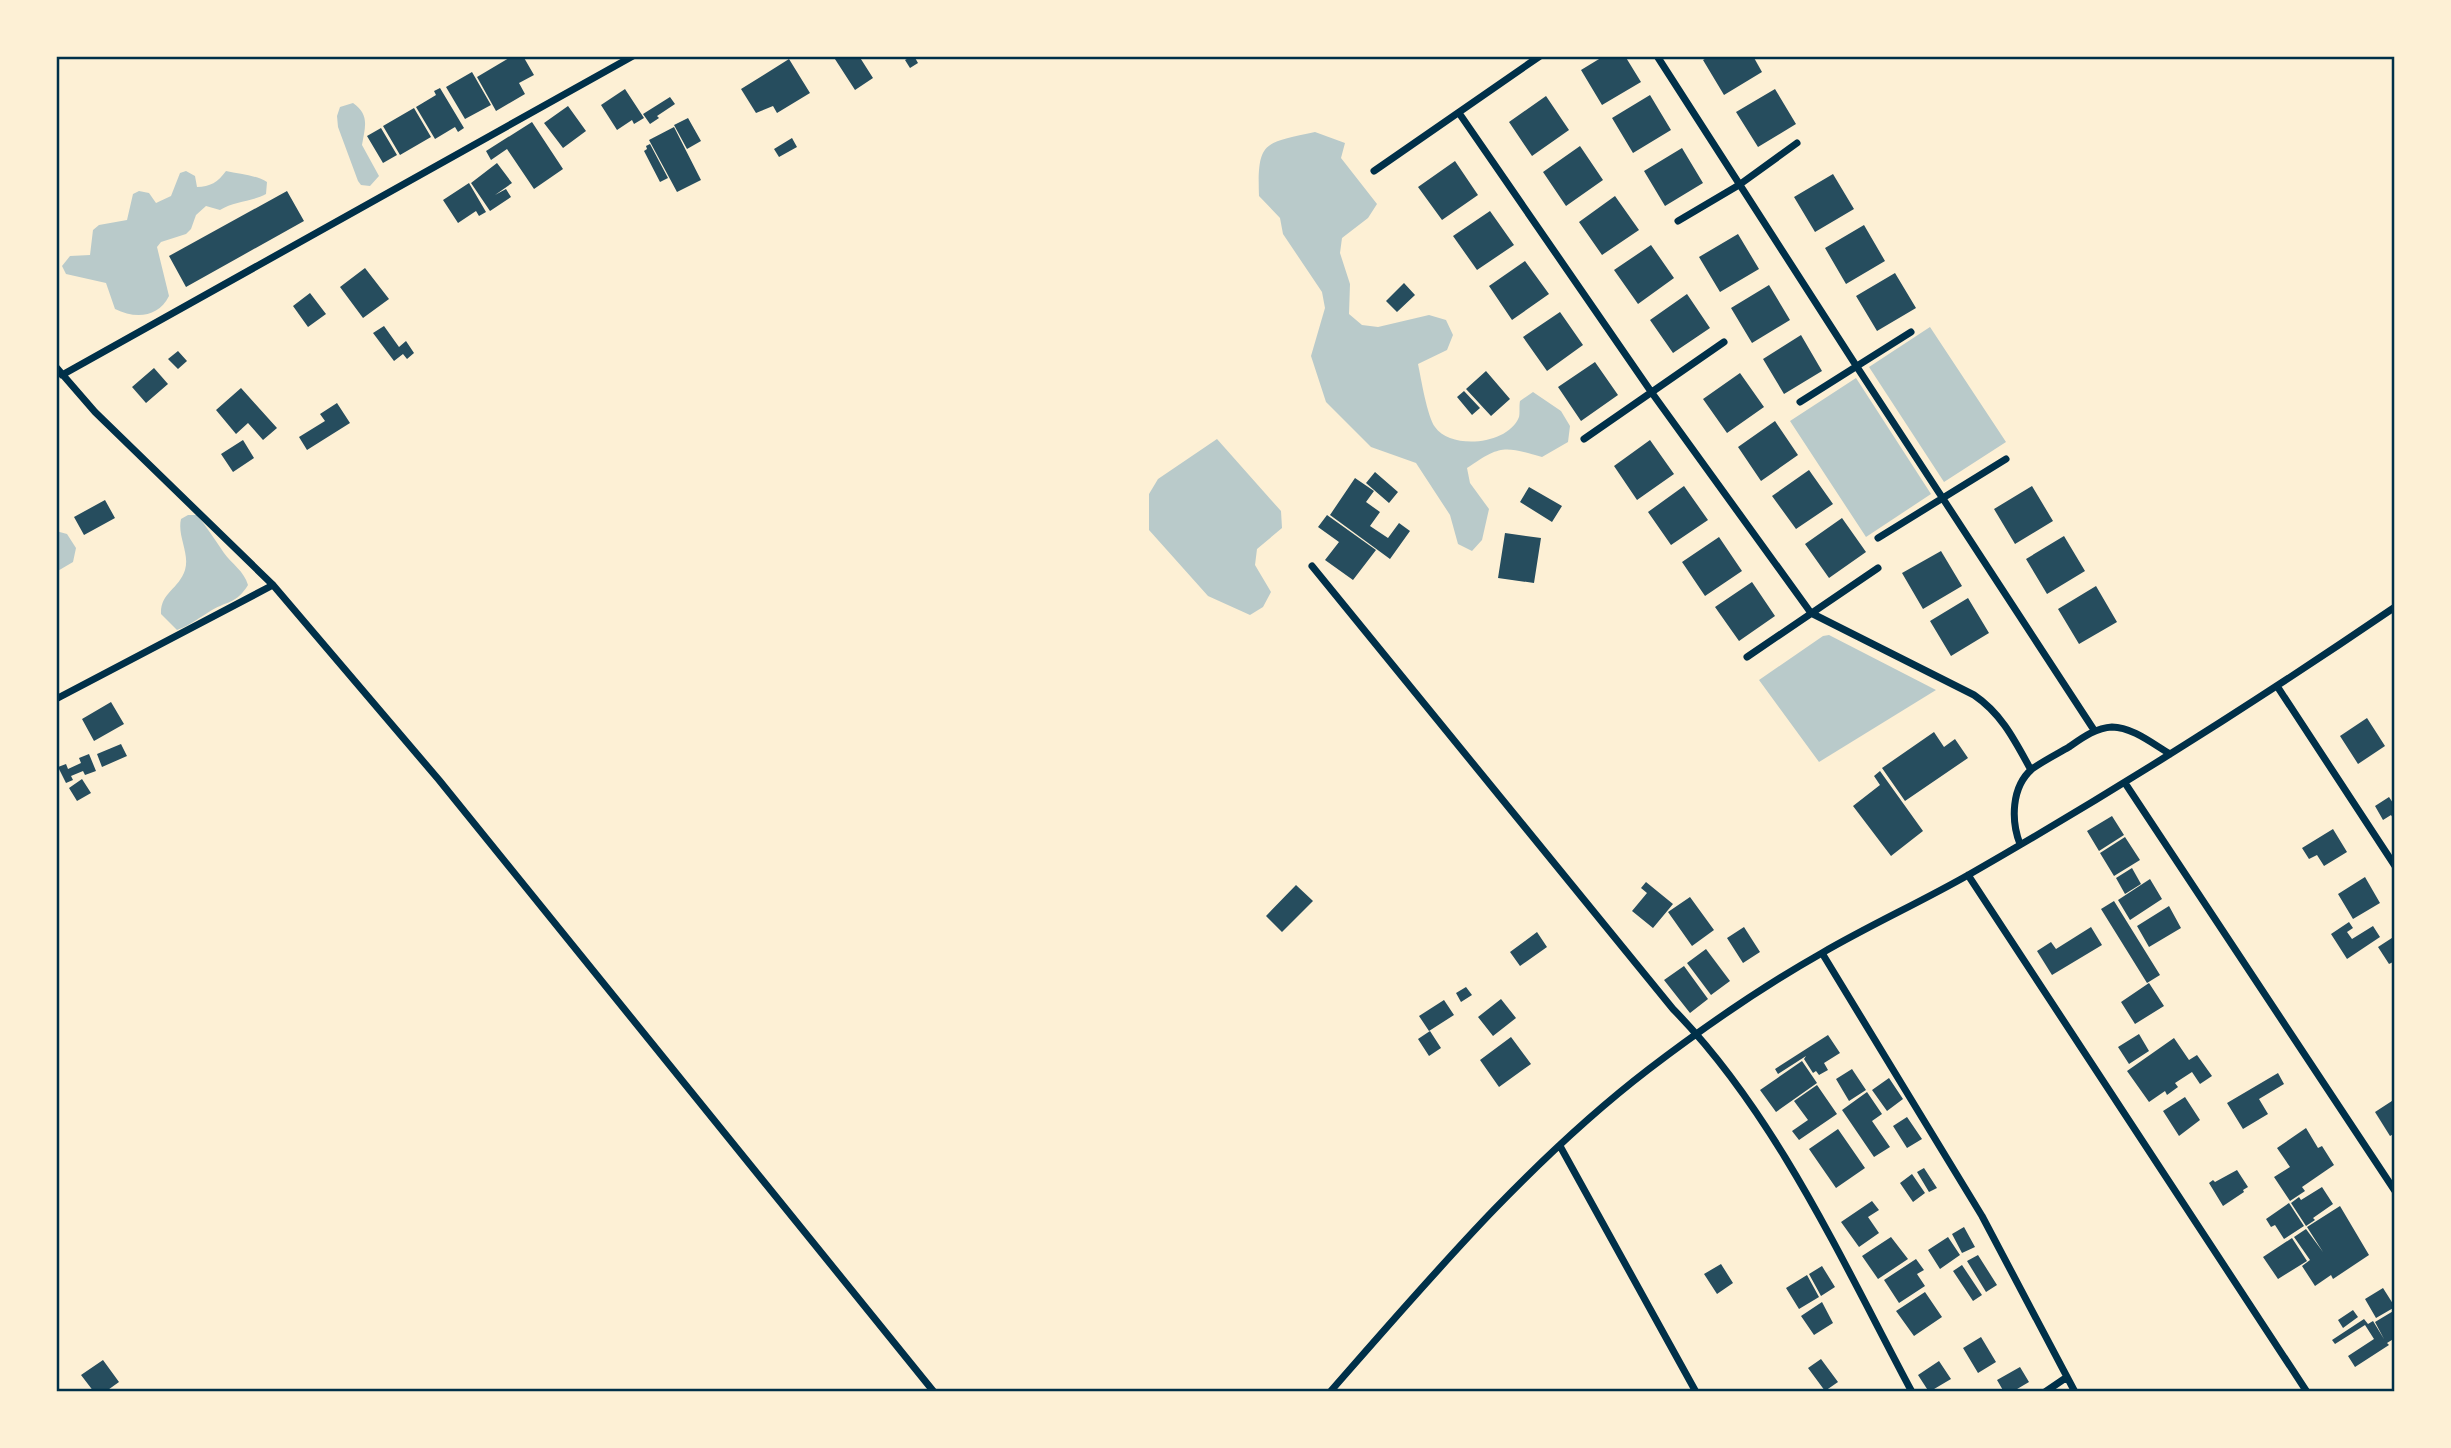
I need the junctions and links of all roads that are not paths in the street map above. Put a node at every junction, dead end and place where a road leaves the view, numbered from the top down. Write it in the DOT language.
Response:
graph roads {
  1 [pos="633,56"];
  2 [pos="1540,56"];
  3 [pos="1657,56"];
  4 [pos="1459,113"];
  5 [pos="1797,144"];
  6 [pos="1374,171"];
  7 [pos="1739,185"];
  8 [pos="1678,221"];
  9 [pos="1911,332"];
  10 [pos="1724,342"];
  11 [pos="56,367"];
  12 [pos="1857,367"];
  13 [pos="62,375"];
  14 [pos="1652,393"];
  15 [pos="1800,402"];
  16 [pos="1584,439"];
  17 [pos="2006,459"];
  18 [pos="1943,498"];
  19 [pos="1878,538"];
  20 [pos="1312,566"];
  21 [pos="1878,568"];
  22 [pos="273,585"];
  23 [pos="2395,607"];
  24 [pos="1811,613"];
  25 [pos="1747,656"];
  26 [pos="2277,686"];
  27 [pos="56,699"];
  28 [pos="2094,730"];
  29 [pos="2170,754"];
  30 [pos="2031,770"];
  31 [pos="2125,783"];
  32 [pos="2020,844"];
  33 [pos="2395,866"];
  34 [pos="1968,875"];
  35 [pos="1822,953"];
  36 [pos="1698,1033"];
  37 [pos="1560,1146"];
  38 [pos="2395,1191"];
  39 [pos="2067,1377"];
  40 [pos="934,1392"];
  41 [pos="1330,1392"];
  42 [pos="1696,1392"];
  43 [pos="1912,1392"];
  44 [pos="2045,1392"];
  45 [pos="2075,1392"];
  46 [pos="2307,1392"];
  1 -- 13 [label="street"];
  2 -- 4 [label="street"];
  3 -- 7 [label="street"];
  4 -- 6 [label="street"];
  4 -- 14 [label="street"];
  5 -- 7 [label="street"];
  7 -- 8 [label="street"];
  7 -- 12 [label="street"];
  9 -- 12 [label="street"];
  10 -- 14 [label="street"];
  11 -- 13 [label="street"];
  12 -- 15 [label="street"];
  12 -- 18 [label="street"];
  13 -- 22 [label="street"];
  14 -- 16 [label="street"];
  14 -- 24 [label="street"];
  17 -- 18 [label="street"];
  18 -- 19 [label="street"];
  18 -- 28 [label="street"];
  20 -- 36 [label="street"];
  21 -- 24 [label="street"];
  22 -- 27 [label="street"];
  22 -- 40 [label="street"];
  23 -- 26 [label="street"];
  24 -- 25 [label="street"];
  24 -- 30 [label="street"];
  26 -- 29 [label="street"];
  26 -- 33 [label="street"];
  28 -- 29 [label="street"];
  28 -- 30 [label="street"];
  29 -- 31 [label="street"];
  30 -- 32 [label="street"];
  31 -- 32 [label="street"];
  31 -- 38 [label="street"];
  32 -- 34 [label="street"];
  34 -- 35 [label="street"];
  34 -- 46 [label="street"];
  35 -- 36 [label="street"];
  35 -- 39 [label="street"];
  36 -- 37 [label="street"];
  36 -- 43 [label="street"];
  37 -- 41 [label="street"];
  37 -- 42 [label="street"];
  39 -- 44 [label="street"];
  39 -- 45 [label="street"];
}
